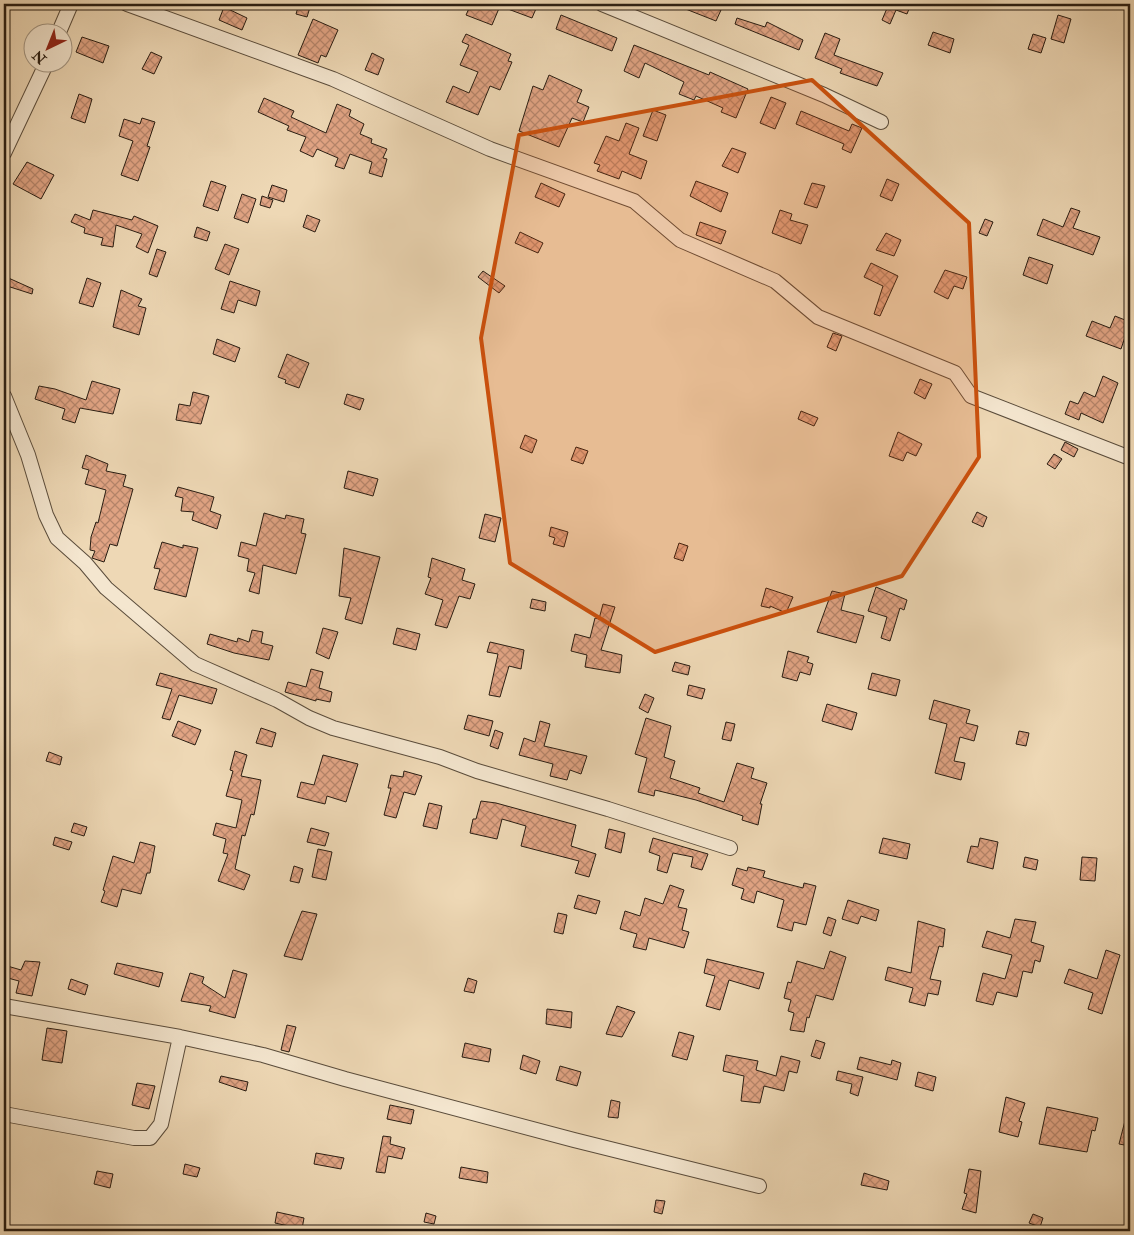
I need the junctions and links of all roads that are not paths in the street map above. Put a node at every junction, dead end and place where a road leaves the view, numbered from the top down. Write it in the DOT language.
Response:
graph roads {
  1 [pos="71,4"];
  2 [pos="127,4"];
  3 [pos="602,4"];
  4 [pos="63,22"];
  5 [pos="42,72"];
  6 [pos="881,122"];
  7 [pos="4,153"];
  8 [pos="4,396"];
  9 [pos="1130,458"];
  10 [pos="730,848"];
  11 [pos="4,1006"];
  12 [pos="180,1037"];
  13 [pos="4,1114"];
  14 [pos="759,1186"];
  1 -- 4 [label="street"];
  2 -- 9 [label="street"];
  3 -- 6 [label="street"];
  5 -- 7 [label="street"];
  8 -- 10 [label="street"];
  11 -- 12 [label="street"];
  12 -- 13 [label="street"];
  12 -- 14 [label="street"];
}
